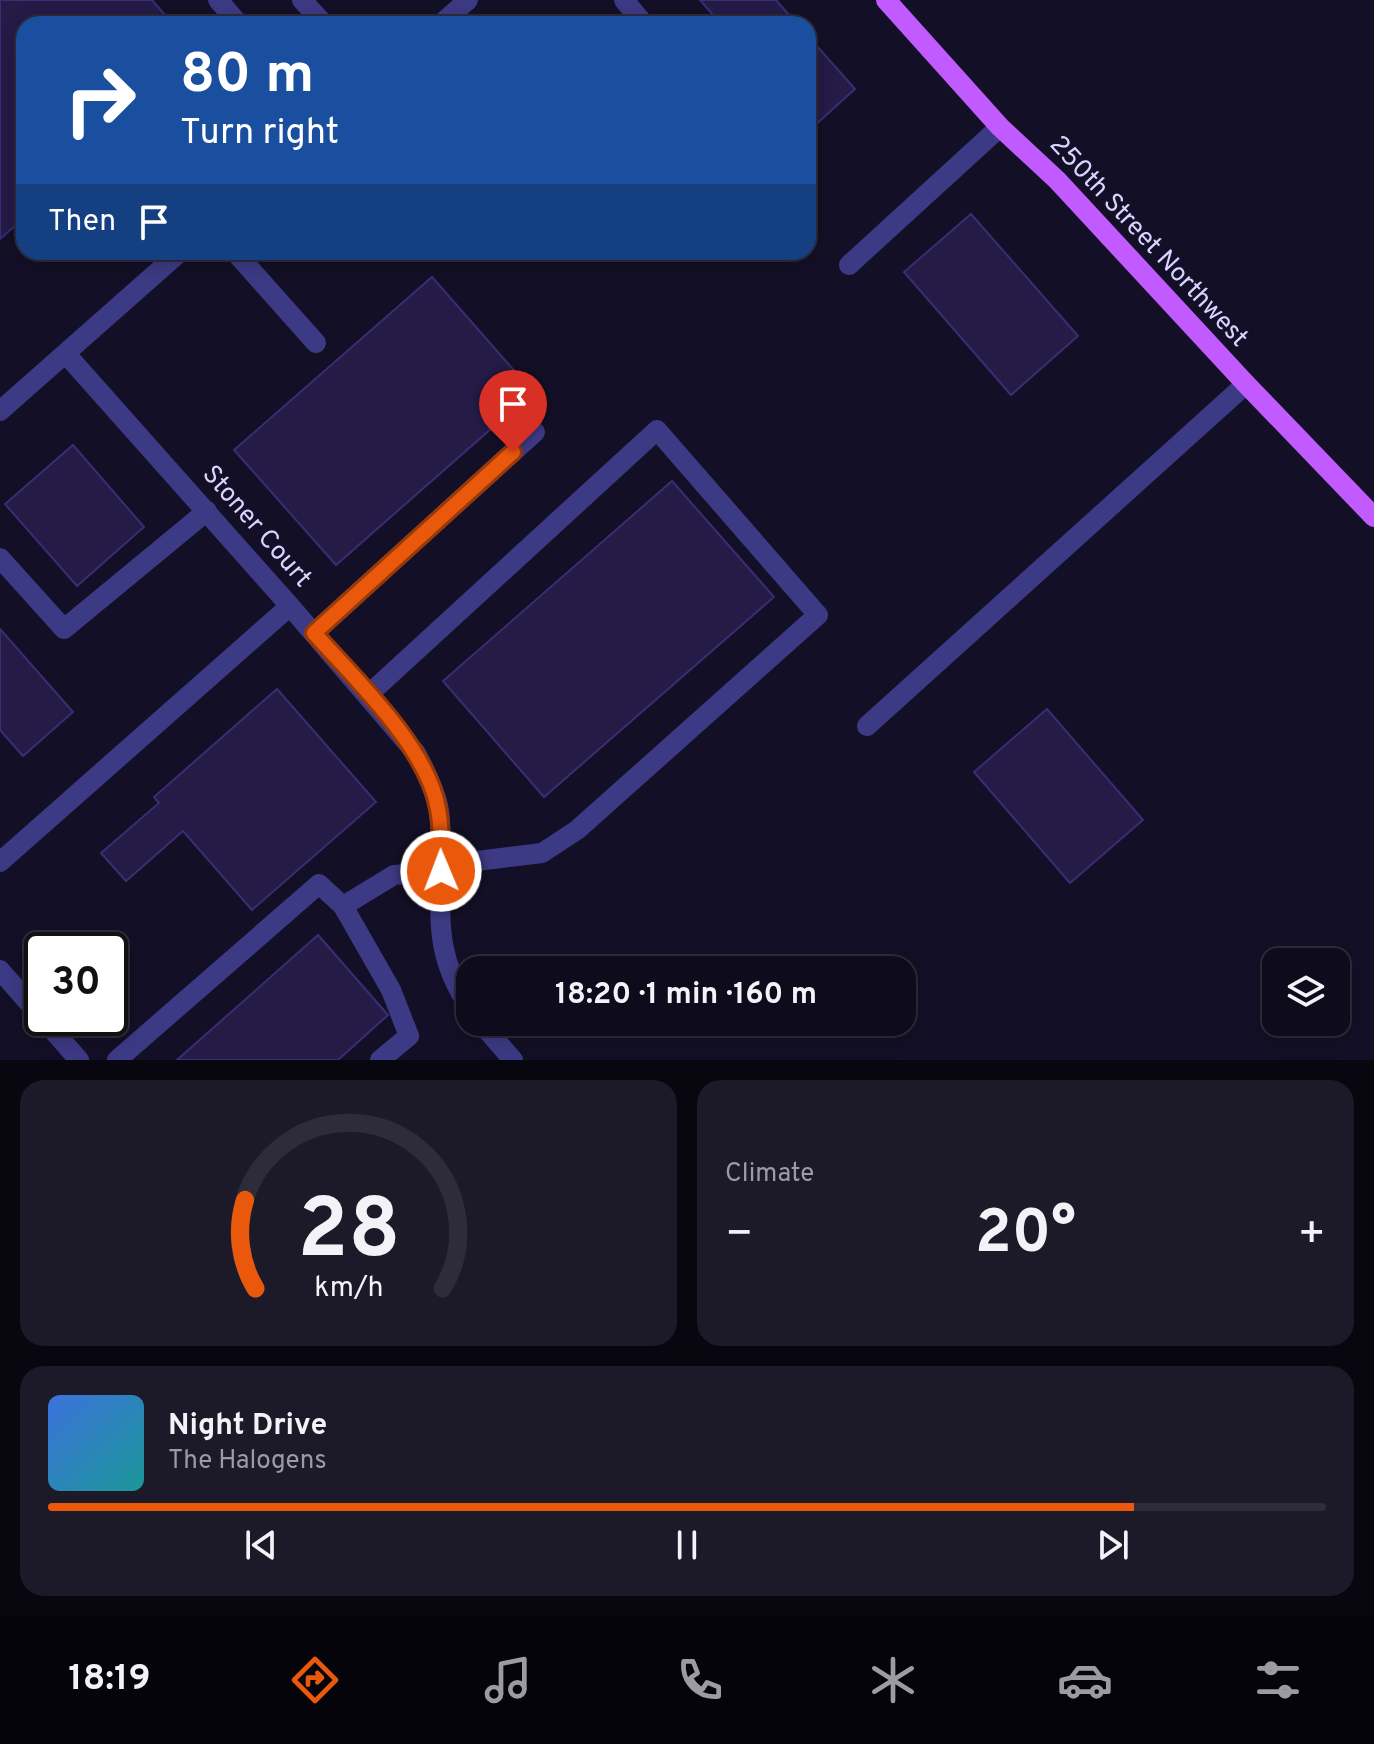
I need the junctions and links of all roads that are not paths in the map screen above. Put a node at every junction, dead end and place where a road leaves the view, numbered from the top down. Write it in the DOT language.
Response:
graph roads {
  1 [pos="218,0"];
  2 [pos="468,0"];
  3 [pos="624,0"];
  4 [pos="886,0"];
  5 [pos="232,16"];
  6 [pos="450,16"];
  7 [pos="637,16"];
  8 [pos="1000,127"];
  9 [pos="171,260"];
  10 [pos="242,260"];
  11 [pos="849,265"];
  12 [pos="316,343"];
  13 [pos="66,354"];
  14 [pos="1246,384"];
  15 [pos="0,411"];
  16 [pos="535,432"];
  17 [pos="207,511"];
  18 [pos="1374,517"];
  19 [pos="0,558"];
  20 [pos="290,606"];
  21 [pos="314,633"];
  22 [pos="368,695"];
  23 [pos="867,726"];
  24 [pos="0,862"];
  25 [pos="441,871"];
  26 [pos="343,906"];
  27 [pos="0,970"];
  28 [pos="456,987"];
  29 [pos="492,1036"];
  30 [pos="79,1060"];
  31 [pos="117,1060"];
  32 [pos="380,1060"];
  33 [pos="513,1060"];
  1 -- 5 [label="street"];
  2 -- 6 [label="street"];
  3 -- 7 [label="street"];
  4 -- 8 [label="main road, 250th Street Northwest"];
  8 -- 11 [label="street"];
  8 -- 14 [label="main road, 250th Street Northwest"];
  9 -- 13 [label="street"];
  10 -- 12 [label="street"];
  13 -- 15 [label="street"];
  13 -- 17 [label="street, Stoner Court"];
  14 -- 18 [label="main road, 250th Street Northwest"];
  14 -- 23 [label="street"];
  16 -- 21 [label="street"];
  17 -- 19 [label="street"];
  17 -- 20 [label="street, Stoner Court"];
  20 -- 21 [label="street, Stoner Court"];
  20 -- 24 [label="street"];
  21 -- 22 [label="street, Stoner Court"];
  22 -- 25 [label="street, Stoner Court"];
  22 -- 25 [label="street"];
  25 -- 26 [label="street"];
  25 -- 28 [label="street, Stoner Court"];
  26 -- 31 [label="street"];
  26 -- 32 [label="street"];
  27 -- 30 [label="street"];
  29 -- 33 [label="street"];
}
